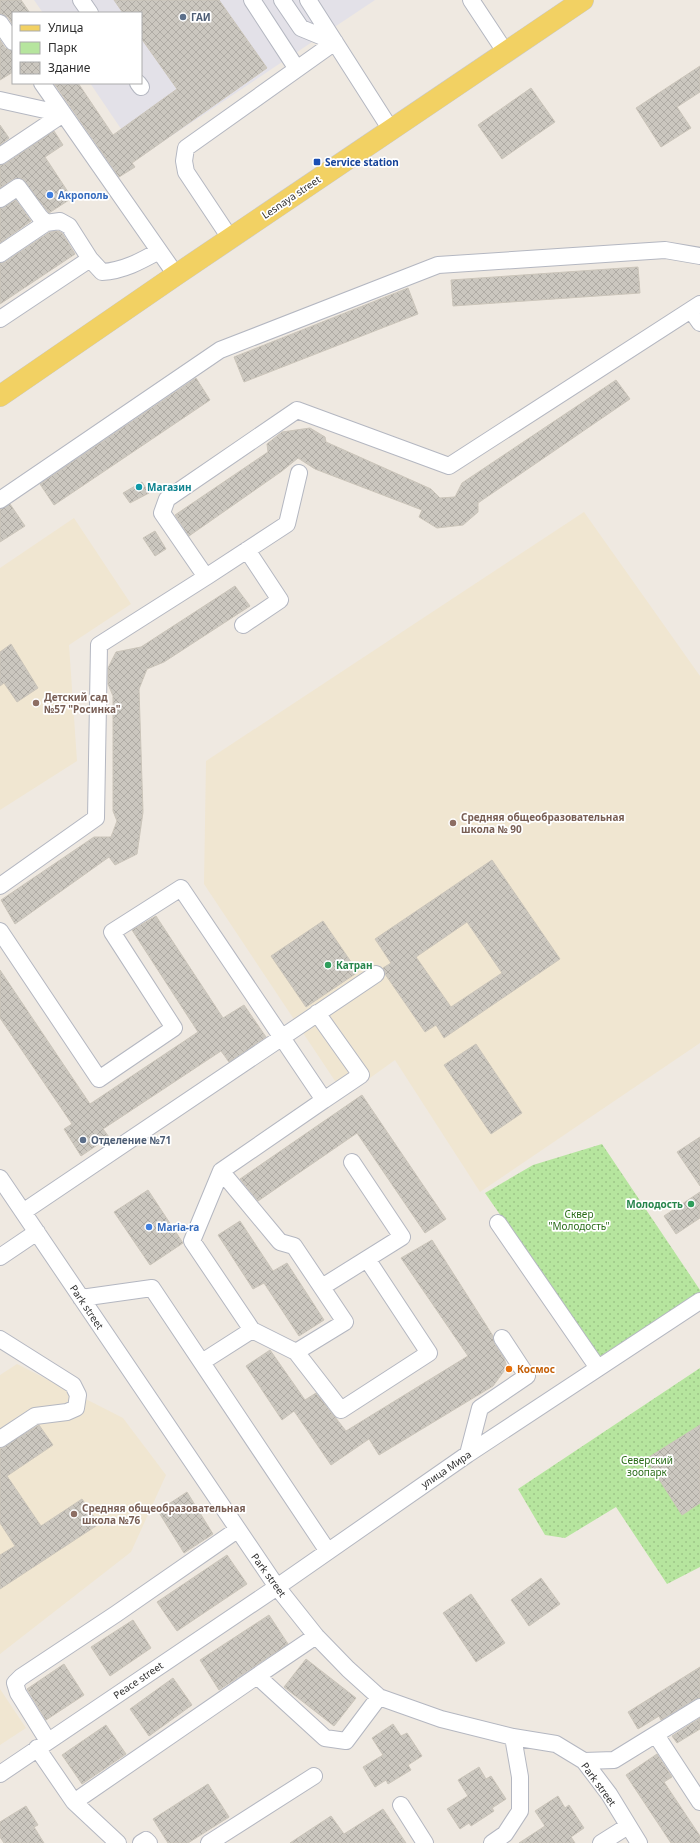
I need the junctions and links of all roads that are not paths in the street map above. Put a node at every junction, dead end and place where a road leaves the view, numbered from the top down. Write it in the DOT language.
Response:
graph roads {
  1 [pos="81,0"];
  2 [pos="252,0"];
  3 [pos="282,0"];
  4 [pos="308,0"];
  5 [pos="471,0"];
  6 [pos="583,0"];
  7 [pos="89,12"];
  8 [pos="0,23"];
  9 [pos="12,41"];
  10 [pos="335,42"];
  11 [pos="506,53"];
  12 [pos="298,69"];
  13 [pos="43,84"];
  14 [pos="0,100"];
  15 [pos="63,114"];
  16 [pos="391,130"];
  17 [pos="0,156"];
  18 [pos="0,199"];
  19 [pos="46,223"];
  20 [pos="230,238"];
  21 [pos="159,251"];
  22 [pos="0,254"];
  23 [pos="700,256"];
  24 [pos="90,259"];
  25 [pos="176,275"];
  26 [pos="696,307"];
  27 [pos="0,319"];
  28 [pos="700,323"];
  29 [pos="0,396"];
  30 [pos="298,473"];
  31 [pos="0,500"];
  32 [pos="247,550"];
  33 [pos="206,577"];
  34 [pos="242,625"];
  35 [pos="0,885"];
  36 [pos="0,931"];
  37 [pos="376,974"];
  38 [pos="317,1013"];
  39 [pos="282,1038"];
  40 [pos="324,1100"];
  41 [pos="352,1162"];
  42 [pos="221,1171"];
  43 [pos="0,1178"];
  44 [pos="23,1212"];
  45 [pos="498,1223"];
  46 [pos="37,1232"];
  47 [pos="0,1257"];
  48 [pos="367,1259"];
  49 [pos="322,1287"];
  50 [pos="81,1298"];
  51 [pos="700,1302"];
  52 [pos="252,1330"];
  53 [pos="502,1338"];
  54 [pos="0,1339"];
  55 [pos="296,1352"];
  56 [pos="202,1362"];
  57 [pos="598,1368"];
  58 [pos="0,1439"];
  59 [pos="468,1454"];
  60 [pos="237,1530"];
  61 [pos="327,1550"];
  62 [pos="277,1587"];
  63 [pos="316,1636"];
  64 [pos="257,1676"];
  65 [pos="379,1697"];
  66 [pos="700,1707"];
  67 [pos="656,1735"];
  68 [pos="513,1737"];
  69 [pos="43,1745"];
  70 [pos="614,1760"];
  71 [pos="584,1761"];
  72 [pos="0,1774"];
  73 [pos="314,1776"];
  74 [pos="609,1794"];
  75 [pos="74,1802"];
  76 [pos="700,1802"];
  77 [pos="401,1805"];
  78 [pos="628,1826"];
  79 [pos="118,1843"];
  80 [pos="141,1843"];
  81 [pos="149,1843"];
  82 [pos="209,1843"];
  83 [pos="425,1843"];
  84 [pos="492,1843"];
  85 [pos="601,1843"];
  86 [pos="640,1843"];
  1 -- 7 [label="street"];
  2 -- 12 [label="street"];
  3 -- 10 [label="street"];
  4 -- 10 [label="street"];
  5 -- 11 [label="street"];
  6 -- 11 [label="main road, Lesnaya street"];
  8 -- 9 [label="street"];
  10 -- 12 [label="street"];
  10 -- 16 [label="street"];
  11 -- 16 [label="main road, Lesnaya street"];
  12 -- 20 [label="street"];
  13 -- 15 [label="street"];
  14 -- 15 [label="street"];
  15 -- 17 [label="street"];
  15 -- 21 [label="street"];
  16 -- 20 [label="main road, Lesnaya street"];
  18 -- 19 [label="street"];
  19 -- 22 [label="street"];
  19 -- 24 [label="street"];
  20 -- 25 [label="main road, Lesnaya street"];
  21 -- 24 [label="street"];
  21 -- 25 [label="street"];
  23 -- 31 [label="street"];
  24 -- 27 [label="street"];
  25 -- 29 [label="main road, Lesnaya street"];
  26 -- 28 [label="street"];
  26 -- 33 [label="street"];
  30 -- 32 [label="street"];
  32 -- 33 [label="street"];
  32 -- 34 [label="street"];
  33 -- 35 [label="street"];
  36 -- 39 [label="street"];
  37 -- 38 [label="street"];
  38 -- 39 [label="street"];
  38 -- 40 [label="street"];
  39 -- 40 [label="street"];
  39 -- 44 [label="street"];
  40 -- 42 [label="street"];
  41 -- 48 [label="street"];
  42 -- 49 [label="street"];
  42 -- 52 [label="street"];
  43 -- 44 [label="street, Park street"];
  44 -- 46 [label="street, Park street"];
  45 -- 57 [label="street"];
  46 -- 47 [label="street"];
  46 -- 50 [label="street, Park street"];
  48 -- 49 [label="street"];
  48 -- 55 [label="street"];
  49 -- 55 [label="street"];
  50 -- 56 [label="street"];
  50 -- 60 [label="street, Park street"];
  51 -- 57 [label="street, улица Мира"];
  52 -- 55 [label="street"];
  52 -- 56 [label="street"];
  53 -- 59 [label="street"];
  54 -- 58 [label="street"];
  56 -- 61 [label="street"];
  57 -- 59 [label="street, улица Мира"];
  59 -- 61 [label="street, улица Мира"];
  60 -- 62 [label="street, Park street"];
  60 -- 69 [label="street"];
  61 -- 62 [label="street, улица Мира"];
  62 -- 63 [label="street, Park street"];
  62 -- 69 [label="street, Peace street"];
  63 -- 64 [label="street"];
  63 -- 65 [label="street, Park street"];
  64 -- 65 [label="street"];
  64 -- 75 [label="street"];
  65 -- 68 [label="street, Park street"];
  66 -- 67 [label="street"];
  67 -- 70 [label="street"];
  67 -- 76 [label="street"];
  68 -- 71 [label="street, Park street"];
  68 -- 84 [label="street"];
  69 -- 72 [label="street, Peace street"];
  69 -- 75 [label="street"];
  70 -- 71 [label="street"];
  70 -- 74 [label="street"];
  71 -- 74 [label="street, Park street"];
  73 -- 82 [label="street"];
  74 -- 78 [label="street, Park street"];
  75 -- 79 [label="street"];
  77 -- 83 [label="street"];
  78 -- 85 [label="street"];
  78 -- 86 [label="street, Park street"];
  80 -- 81 [label="street"];
}
